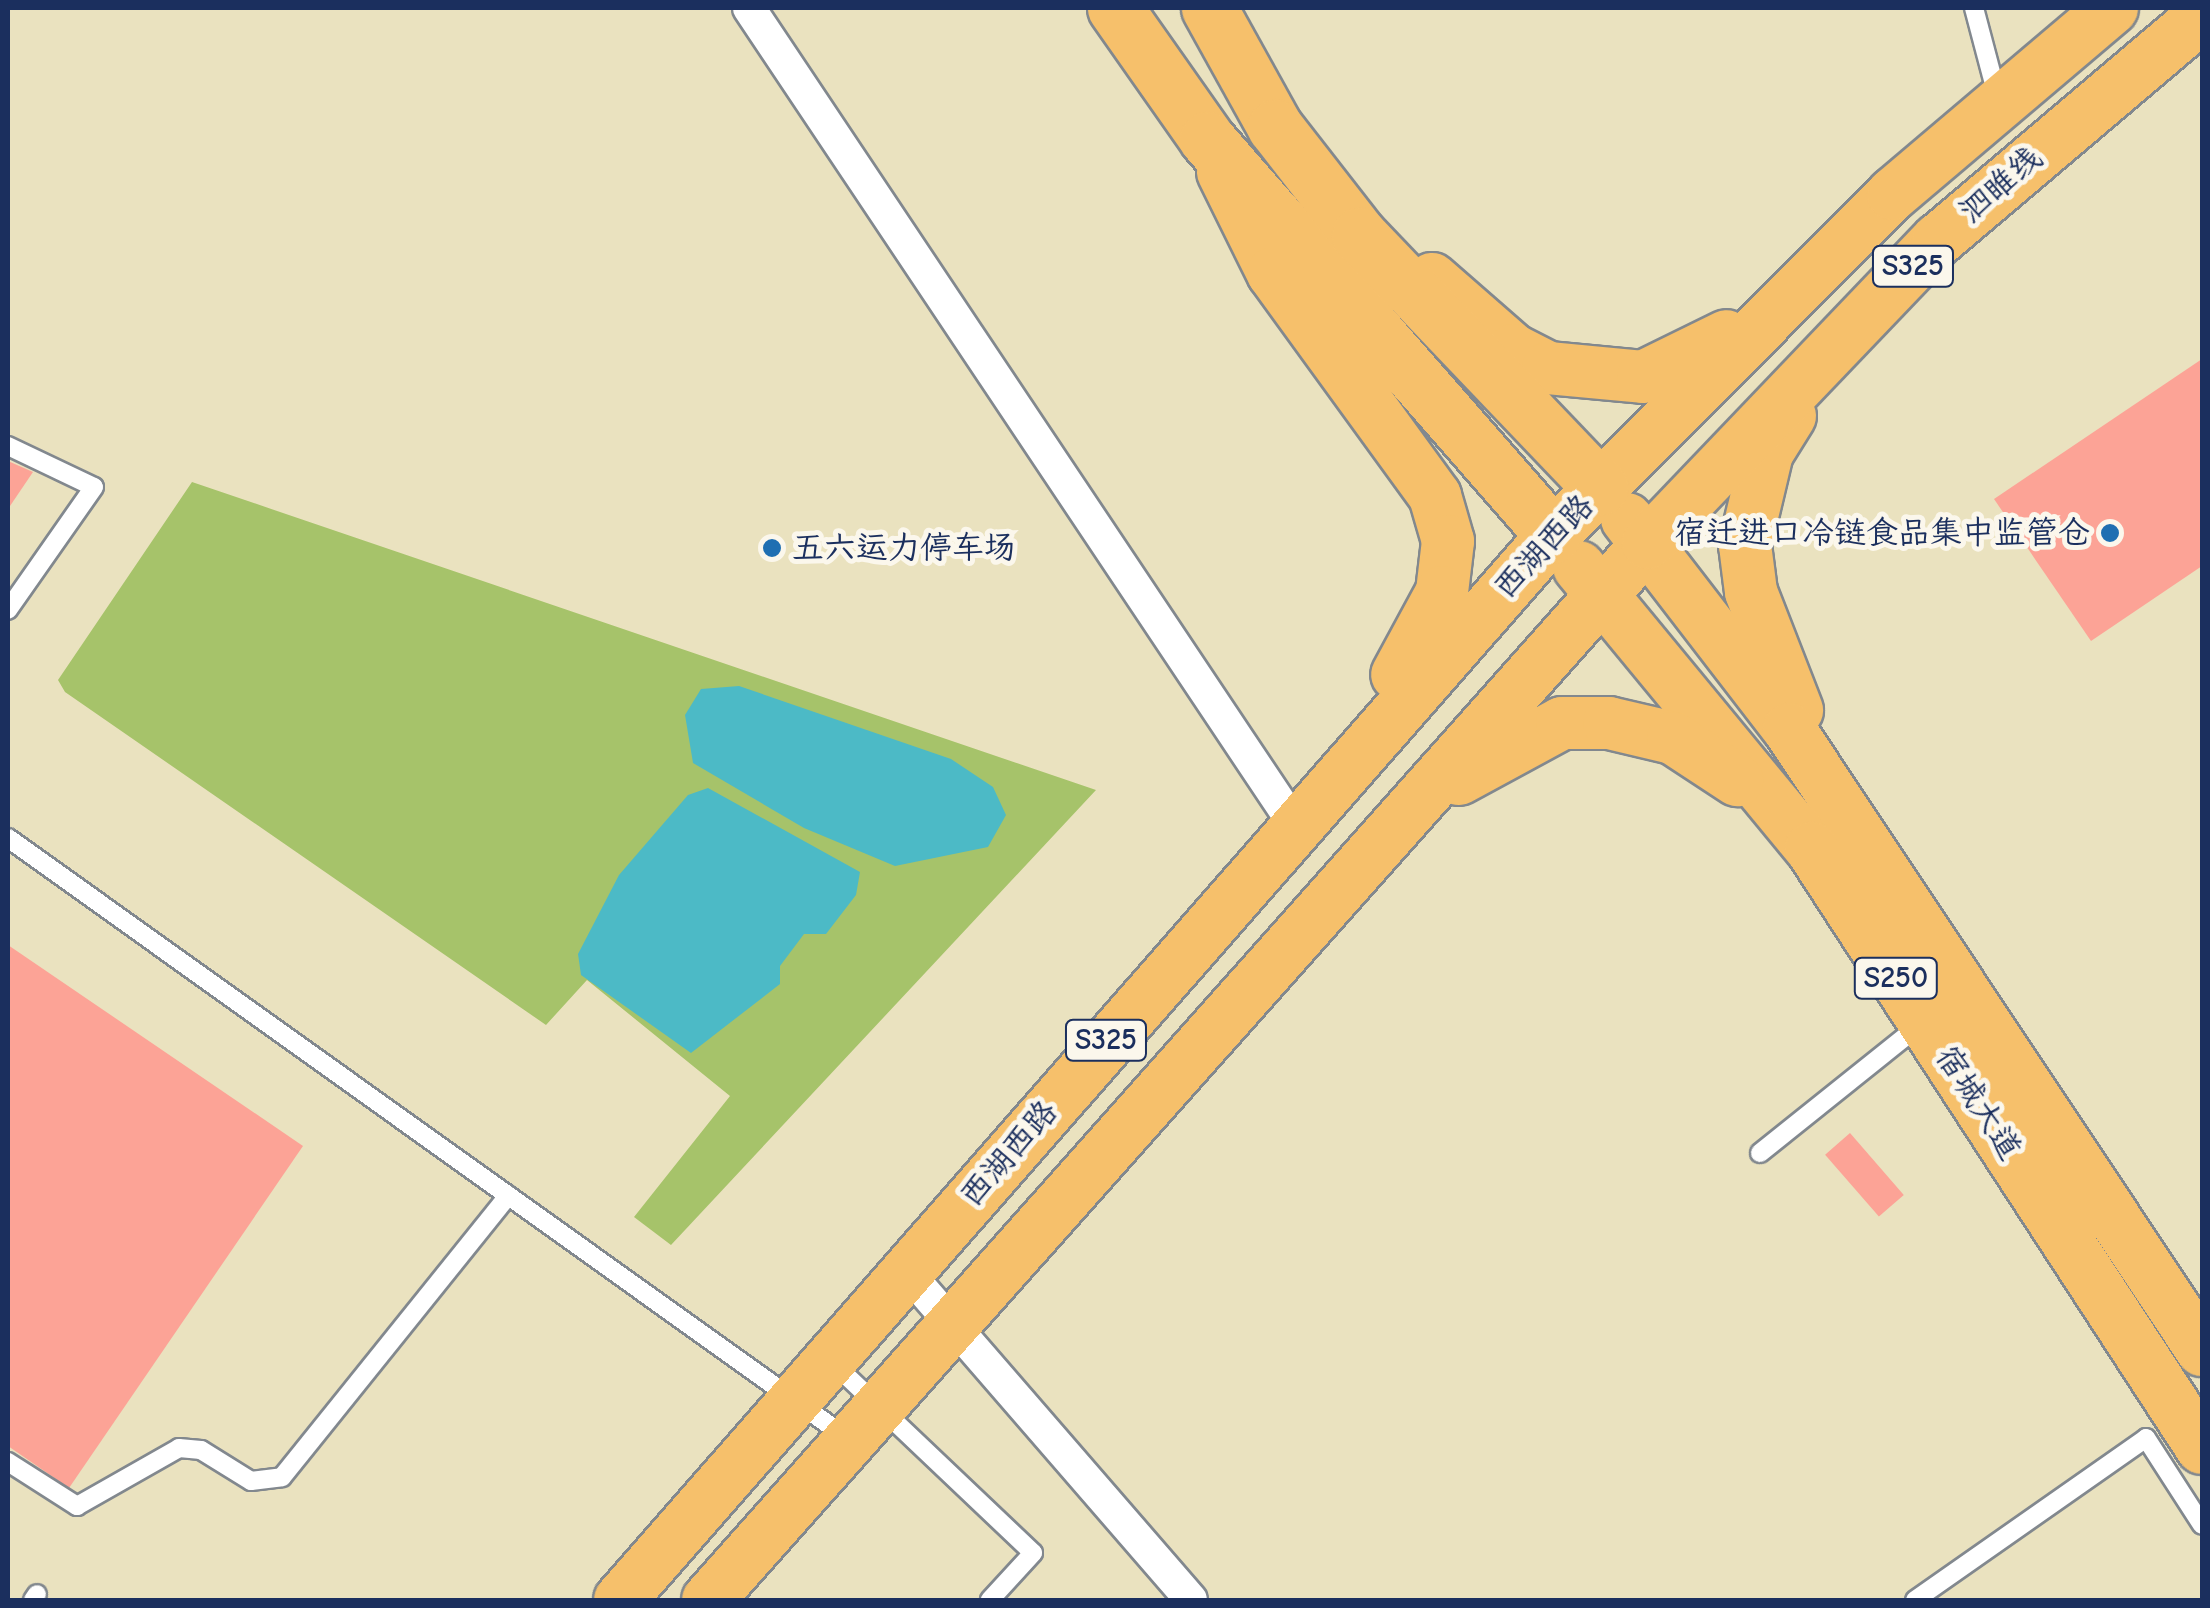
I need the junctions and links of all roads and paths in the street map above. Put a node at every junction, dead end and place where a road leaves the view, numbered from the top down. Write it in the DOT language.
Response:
graph roads {
  1 [pos="749,8"];
  2 [pos="1115,8"];
  3 [pos="1209,8"];
  4 [pos="1974,8"];
  5 [pos="2112,8"];
  6 [pos="2202,16"];
  7 [pos="1999,104"];
  8 [pos="1275,127"];
  9 [pos="1207,139"];
  10 [pos="1802,285"];
  11 [pos="1830,353"];
  12 [pos="8,446"];
  13 [pos="1600,487"];
  14 [pos="1552,534"];
  15 [pos="1648,543"];
  16 [pos="1600,594"];
  17 [pos="8,610"];
  18 [pos="1332,777"];
  19 [pos="1293,822"];
  20 [pos="1390,831"];
  21 [pos="1831,836"];
  22 [pos="8,838"];
  23 [pos="1924,1021"];
  24 [pos="1760,1153"];
  25 [pos="508,1196"];
  26 [pos="908,1273"];
  27 [pos="953,1325"];
  28 [pos="2202,1350"];
  29 [pos="831,1362"];
  30 [pos="797,1402"];
  31 [pos="865,1424"];
  32 [pos="2202,1448"];
  33 [pos="8,1462"];
  34 [pos="2202,1524"];
  35 [pos="623,1599"];
  36 [pos="708,1600"];
  37 [pos="990,1600"];
  38 [pos="1191,1600"];
  39 [pos="1915,1600"];
  1 -- 19 [label="street"];
  2 -- 9 [label="highway"];
  3 -- 8 [label="highway"];
  4 -- 7 [label="lane"];
  5 -- 7 [label="main road, 泗睢线 / S325"];
  6 -- 11 [label="main road, 泗睢线 / S325"];
  7 -- 10 [label="main road, 泗睢线 / S325"];
  8 -- 10 [label="main road"];
  8 -- 13 [label="highway"];
  9 -- 14 [label="highway"];
  9 -- 18 [label="main road"];
  10 -- 13 [label="main road, 泗睢线 / S325"];
  11 -- 15 [label="main road, 泗睢线 / S325"];
  11 -- 21 [label="main road"];
  12 -- 17 [label="lane"];
  13 -- 14 [label="main road, 西湖西路 / S325"];
  13 -- 15 [label="main road, 宿城大道 / S250"];
  14 -- 16 [label="main road, 宿城大道 / S250"];
  14 -- 18 [label="main road, 西湖西路 / S325"];
  15 -- 16 [label="main road, S325"];
  15 -- 21 [label="main road, 宿城大道 / S250"];
  16 -- 20 [label="main road, S325"];
  16 -- 21 [label="main road, 宿城大道 / S250"];
  18 -- 19 [label="main road, 西湖西路 / S325"];
  19 -- 26 [label="main road, 西湖西路 / S325"];
  20 -- 21 [label="main road"];
  20 -- 27 [label="main road, S325"];
  21 -- 23 [label="main road, 宿城大道 / S250"];
  21 -- 28 [label="main road, 宿城大道 / S250"];
  22 -- 25 [label="lane"];
  23 -- 24 [label="lane"];
  23 -- 32 [label="main road, 宿城大道 / S250"];
  25 -- 30 [label="lane"];
  25 -- 33 [label="lane"];
  26 -- 27 [label="street"];
  26 -- 29 [label="main road, 西湖西路 / S325"];
  27 -- 31 [label="main road, S325"];
  27 -- 38 [label="street"];
  29 -- 30 [label="main road, 西湖西路 / S325"];
  29 -- 31 [label="lane"];
  30 -- 31 [label="lane"];
  30 -- 35 [label="main road, 西湖西路 / S325"];
  31 -- 36 [label="main road, S325"];
  31 -- 37 [label="lane"];
  34 -- 39 [label="lane"];
}
